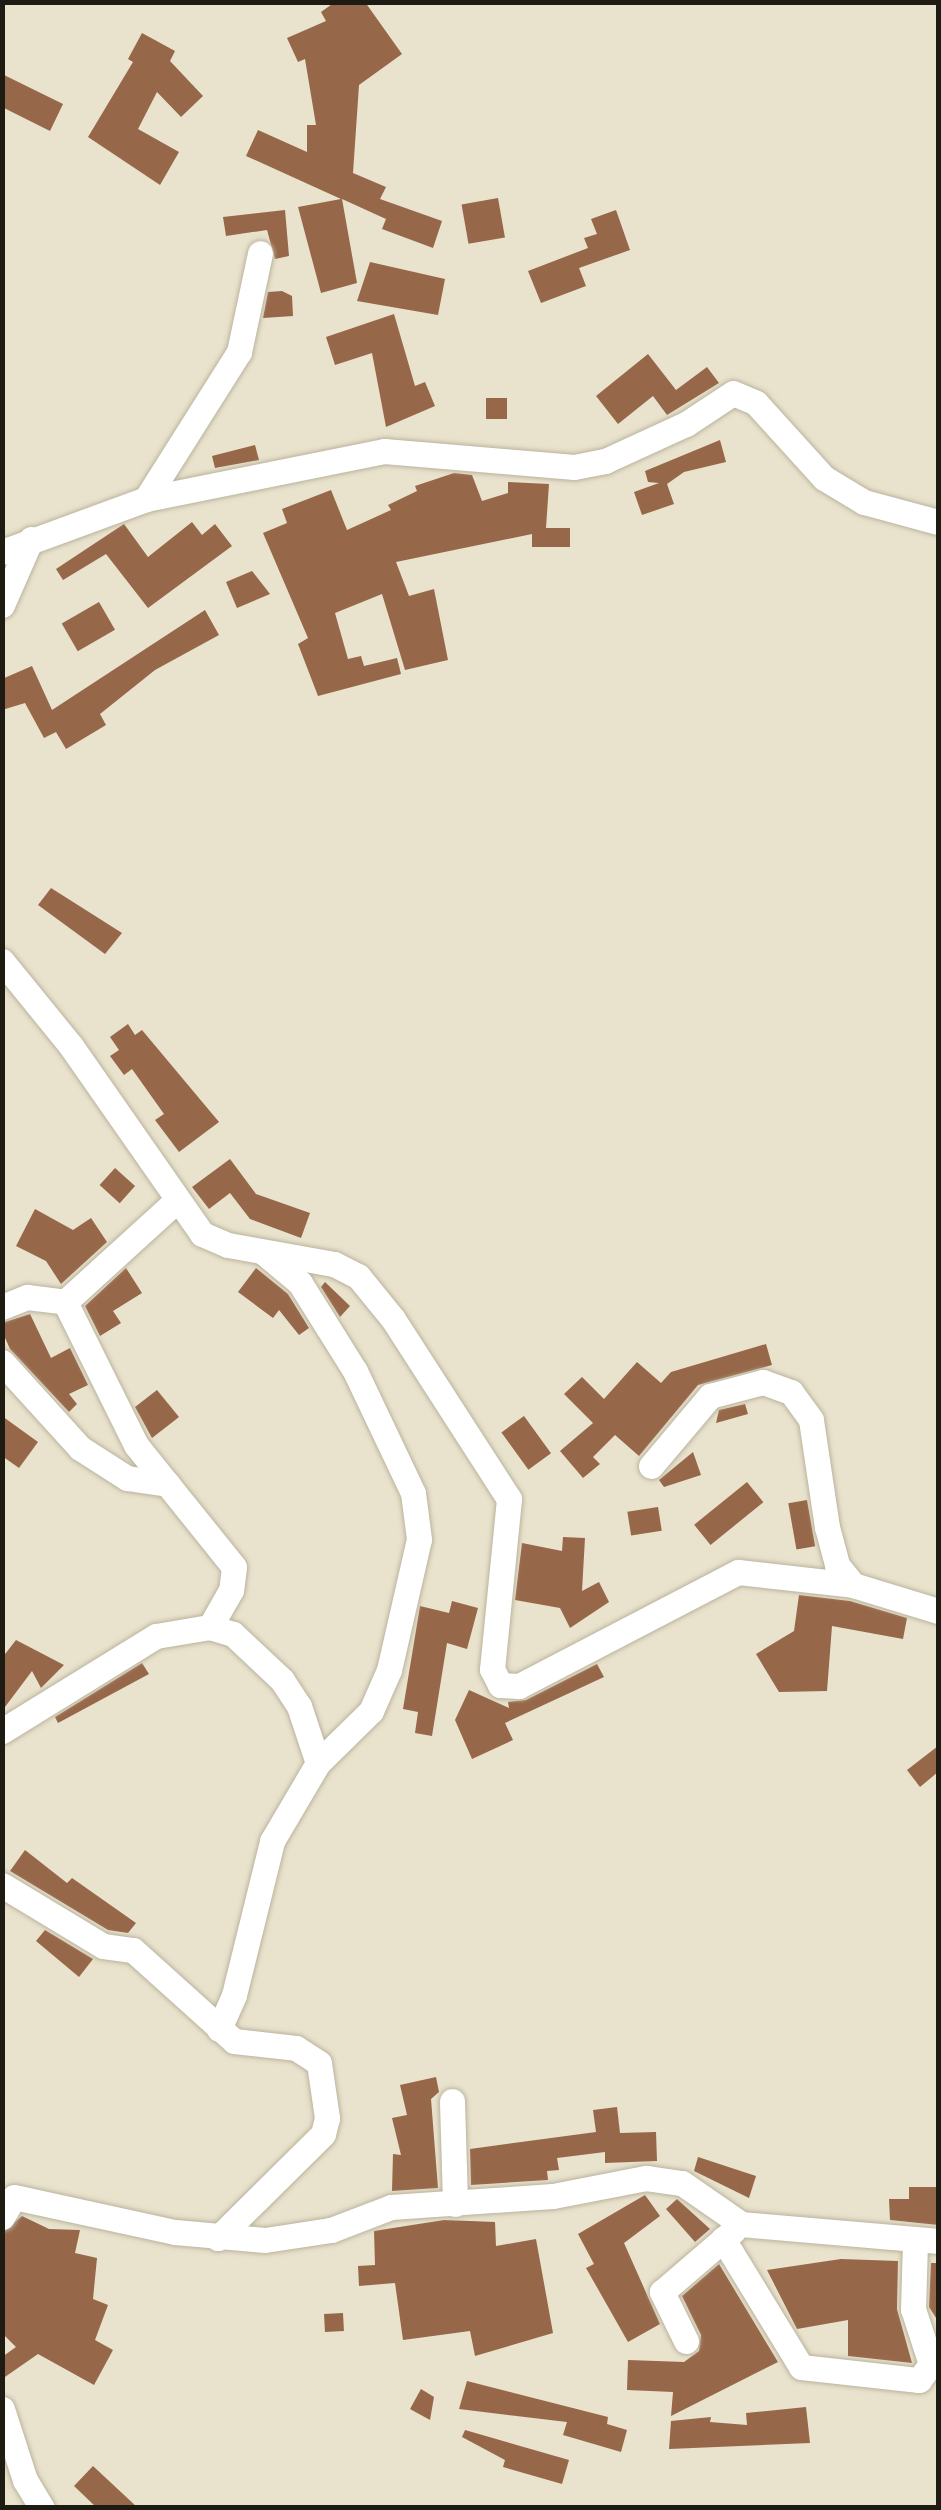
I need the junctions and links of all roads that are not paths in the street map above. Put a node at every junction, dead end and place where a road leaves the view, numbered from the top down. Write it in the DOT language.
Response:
graph roads {
  1 [pos="260,253"];
  2 [pos="146,500"];
  3 [pos="938,522"];
  4 [pos="31,539"];
  5 [pos="2,552"];
  6 [pos="2,605"];
  7 [pos="2,961"];
  8 [pos="176,1201"];
  9 [pos="263,1252"];
  10 [pos="66,1302"];
  11 [pos="2,1307"];
  12 [pos="2,1362"];
  13 [pos="651,1466"];
  14 [pos="168,1484"];
  15 [pos="853,1585"];
  16 [pos="938,1611"];
  17 [pos="210,1627"];
  18 [pos="2,1731"];
  19 [pos="318,1763"];
  20 [pos="2,1884"];
  21 [pos="219,2029"];
  22 [pos="452,2101"];
  23 [pos="6,2203"];
  24 [pos="455,2204"];
  25 [pos="732,2232"];
  26 [pos="218,2238"];
  27 [pos="927,2241"];
  28 [pos="686,2341"];
  29 [pos="2,2408"];
  30 [pos="42,2508"];
  1 -- 2 [label="street"];
  2 -- 3 [label="street"];
  2 -- 4 [label="street"];
  4 -- 5 [label="street"];
  4 -- 6 [label="street"];
  7 -- 8 [label="street"];
  8 -- 9 [label="street"];
  8 -- 10 [label="street"];
  9 -- 15 [label="street"];
  9 -- 19 [label="street"];
  10 -- 11 [label="street"];
  10 -- 14 [label="street"];
  12 -- 14 [label="street"];
  13 -- 15 [label="street"];
  14 -- 17 [label="street"];
  15 -- 16 [label="street"];
  17 -- 18 [label="street"];
  17 -- 19 [label="street"];
  19 -- 21 [label="street"];
  20 -- 21 [label="street"];
  21 -- 26 [label="street"];
  22 -- 24 [label="street"];
  23 -- 26 [label="street"];
  24 -- 25 [label="street"];
  24 -- 26 [label="street"];
  25 -- 27 [label="street"];
  25 -- 27 [label="street"];
  25 -- 28 [label="street"];
  29 -- 30 [label="street"];
}
